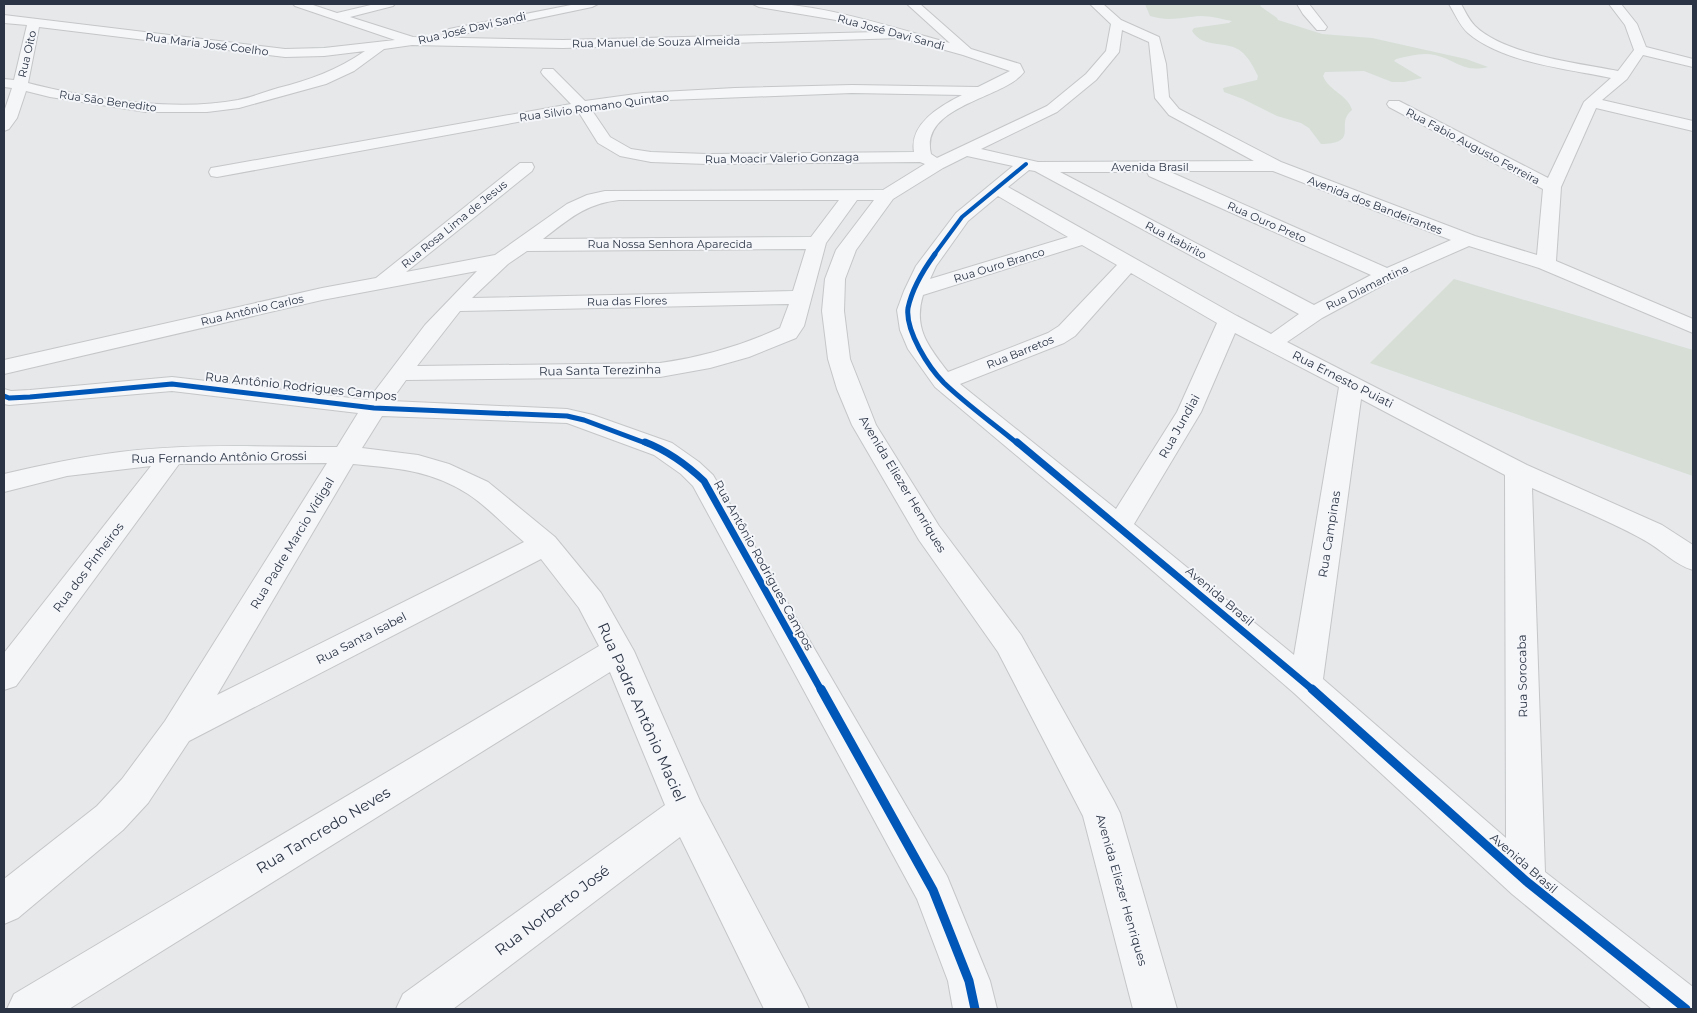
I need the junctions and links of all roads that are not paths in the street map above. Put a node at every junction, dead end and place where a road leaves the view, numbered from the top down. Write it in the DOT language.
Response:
graph roads {
  1 [pos="299,4"];
  2 [pos="389,4"];
  3 [pos="592,4"];
  4 [pos="759,4"];
  5 [pos="913,4"];
  6 [pos="1096,4"];
  7 [pos="1303,4"];
  8 [pos="1455,4"];
  9 [pos="1615,4"];
  10 [pos="338,16"];
  11 [pos="7,20"];
  12 [pos="34,23"];
  13 [pos="1117,23"];
  14 [pos="1321,27"];
  15 [pos="900,35"];
  16 [pos="412,41"];
  17 [pos="380,46"];
  18 [pos="1640,50"];
  19 [pos="968,52"];
  20 [pos="285,53"];
  21 [pos="1693,63"];
  22 [pos="548,72"];
  23 [pos="1622,76"];
  24 [pos="321,81"];
  25 [pos="4,83"];
  26 [pos="20,85"];
  27 [pos="976,91"];
  28 [pos="1590,102"];
  29 [pos="1394,104"];
  30 [pos="582,106"];
  31 [pos="4,126"];
  32 [pos="1693,126"];
  33 [pos="964,150"];
  34 [pos="930,160"];
  35 [pos="1032,166"];
  36 [pos="1275,166"];
  37 [pos="526,167"];
  38 [pos="1146,168"];
  39 [pos="217,172"];
  40 [pos="997,188"];
  41 [pos="1552,188"];
  42 [pos="852,195"];
  43 [pos="887,195"];
  44 [pos="1083,238"];
  45 [pos="1468,240"];
  46 [pos="817,243"];
  47 [pos="524,245"];
  48 [pos="501,260"];
  49 [pos="1128,264"];
  50 [pos="1546,264"];
  51 [pos="1387,276"];
  52 [pos="382,282"];
  53 [pos="914,291"];
  54 [pos="800,297"];
  55 [pos="455,305"];
  56 [pos="1314,312"];
  57 [pos="1229,321"];
  58 [pos="1693,327"];
  59 [pos="1272,343"];
  60 [pos="4,367"];
  61 [pos="399,373"];
  62 [pos="943,382"];
  63 [pos="1351,383"];
  64 [pos="4,396"];
  65 [pos="374,408"];
  66 [pos="346,455"];
  67 [pos="172,456"];
  68 [pos="1518,471"];
  69 [pos="4,483"];
  70 [pos="1119,526"];
  71 [pos="545,544"];
  72 [pos="1693,560"];
  73 [pos="618,651"];
  74 [pos="4,677"];
  75 [pos="1306,684"];
  76 [pos="177,731"];
  77 [pos="686,810"];
  78 [pos="1526,881"];
  79 [pos="4,904"];
  80 [pos="29,1009"];
  81 [pos="418,1009"];
  82 [pos="786,1009"];
  83 [pos="974,1009"];
  84 [pos="1155,1009"];
  85 [pos="1686,1009"];
  1 -- 10 [label="street"];
  2 -- 10 [label="street"];
  3 -- 16 [label="street, Rua José Davi Sandi"];
  4 -- 15 [label="street, Rua José Davi Sandi"];
  5 -- 19 [label="street"];
  6 -- 13 [label="street"];
  7 -- 14 [label="street"];
  8 -- 23 [label="street"];
  9 -- 18 [label="street"];
  10 -- 16 [label="street"];
  11 -- 12 [label="street, Rua Maria José Coelho"];
  12 -- 20 [label="street, Rua Maria José Coelho"];
  12 -- 26 [label="street, Rua Oito"];
  13 -- 33 [label="street, Avenida Eliezer Henriques"];
  13 -- 36 [label="street, Avenida dos Bandeirantes"];
  15 -- 16 [label="street, Rua Manuel de Souza Almeida"];
  15 -- 19 [label="street, Rua José Davi Sandi"];
  16 -- 17 [label="street, Rua Maria José Coelho"];
  17 -- 20 [label="street, Rua Maria José Coelho"];
  17 -- 24 [label="street, Rua São Benedito"];
  18 -- 21 [label="street"];
  18 -- 23 [label="street"];
  19 -- 27 [label="street, Rua José Davi Sandi"];
  20 -- 24 [label="street"];
  22 -- 30 [label="street"];
  23 -- 28 [label="street"];
  24 -- 26 [label="street, Rua São Benedito"];
  25 -- 26 [label="street, Rua São Benedito"];
  26 -- 31 [label="street, Rua Oito"];
  27 -- 30 [label="street, Rua Silvio Romano Quintao"];
  27 -- 34 [label="street"];
  28 -- 32 [label="street"];
  28 -- 41 [label="street"];
  29 -- 41 [label="street, Rua Fabio Augusto Ferreira"];
  30 -- 34 [label="street, Rua Moacir Valerio Gonzaga"];
  30 -- 39 [label="street, Rua Silvio Romano Quintao"];
  33 -- 34 [label="street, Avenida Eliezer Henriques"];
  33 -- 35 [label="street, Avenida Brasil"];
  34 -- 43 [label="street, Avenida Eliezer Henriques"];
  35 -- 38 [label="street, Avenida Brasil"];
  35 -- 40 [label="street, Avenida Brasil"];
  35 -- 56 [label="street, Rua Itabirito"];
  36 -- 38 [label="street, Avenida Brasil"];
  36 -- 45 [label="street, Avenida dos Bandeirantes"];
  37 -- 52 [label="street, Rua Rosa Lima de Jesus"];
  38 -- 51 [label="street, Rua Ouro Preto"];
  40 -- 44 [label="street, Rua Ernesto Puiati"];
  40 -- 53 [label="street, Avenida Brasil"];
  41 -- 50 [label="street"];
  42 -- 43 [label="street, Rua Padre Marcio Vidigal"];
  42 -- 46 [label="street"];
  42 -- 47 [label="street, Rua Padre Marcio Vidigal"];
  43 -- 84 [label="street, Avenida Eliezer Henriques"];
  44 -- 49 [label="street, Rua Ernesto Puiati"];
  44 -- 53 [label="street, Rua Ouro Branco"];
  45 -- 50 [label="street, Avenida dos Bandeirantes"];
  45 -- 51 [label="street, Rua Diamantina"];
  46 -- 47 [label="street, Rua Nossa Senhora Aparecida"];
  46 -- 54 [label="street"];
  47 -- 48 [label="street, Rua Padre Marcio Vidigal"];
  48 -- 52 [label="street, Rua Antônio Carlos"];
  48 -- 55 [label="street, Rua Padre Marcio Vidigal"];
  49 -- 57 [label="street, Rua Ernesto Puiati"];
  49 -- 62 [label="street, Rua Barretos"];
  50 -- 58 [label="street, Avenida dos Bandeirantes"];
  51 -- 56 [label="street, Rua Diamantina"];
  52 -- 60 [label="street, Rua Antônio Carlos"];
  53 -- 62 [label="street, Avenida Brasil"];
  54 -- 55 [label="street, Rua das Flores"];
  54 -- 61 [label="street, Rua Santa Terezinha"];
  55 -- 61 [label="street, Rua Padre Marcio Vidigal"];
  56 -- 59 [label="street, Rua Diamantina"];
  57 -- 59 [label="street, Rua Ernesto Puiati"];
  57 -- 70 [label="street, Rua Jundiai"];
  59 -- 63 [label="street, Rua Ernesto Puiati"];
  61 -- 65 [label="street, Rua Padre Marcio Vidigal"];
  62 -- 70 [label="street, Avenida Brasil"];
  63 -- 68 [label="street, Rua Ernesto Puiati"];
  63 -- 75 [label="street, Rua Campinas"];
  64 -- 65 [label="street, Rua Antônio Rodrigues Campos"];
  65 -- 66 [label="street, Rua Padre Marcio Vidigal"];
  65 -- 83 [label="street, Rua Antônio Rodrigues Campos"];
  66 -- 67 [label="street, Rua Fernando Antônio Grossi"];
  66 -- 71 [label="street, Rua Padre Antônio Maciel"];
  66 -- 76 [label="street, Rua Padre Marcio Vidigal"];
  67 -- 69 [label="street, Rua Fernando Antônio Grossi"];
  67 -- 74 [label="street, Rua dos Pinheiros"];
  68 -- 72 [label="street, Rua Ernesto Puiati"];
  68 -- 78 [label="street, Rua Sorocaba"];
  70 -- 75 [label="street, Avenida Brasil"];
  71 -- 73 [label="street, Rua Padre Antônio Maciel"];
  71 -- 76 [label="street, Rua Santa Isabel"];
  73 -- 77 [label="street, Rua Padre Antônio Maciel"];
  73 -- 80 [label="street, Rua Tancredo Neves"];
  75 -- 78 [label="street, Avenida Brasil"];
  76 -- 79 [label="street, Rua Padre Marcio Vidigal"];
  77 -- 81 [label="street, Rua Norberto José"];
  77 -- 82 [label="street, Rua Padre Antônio Maciel"];
  78 -- 85 [label="street, Avenida Brasil"];
}
